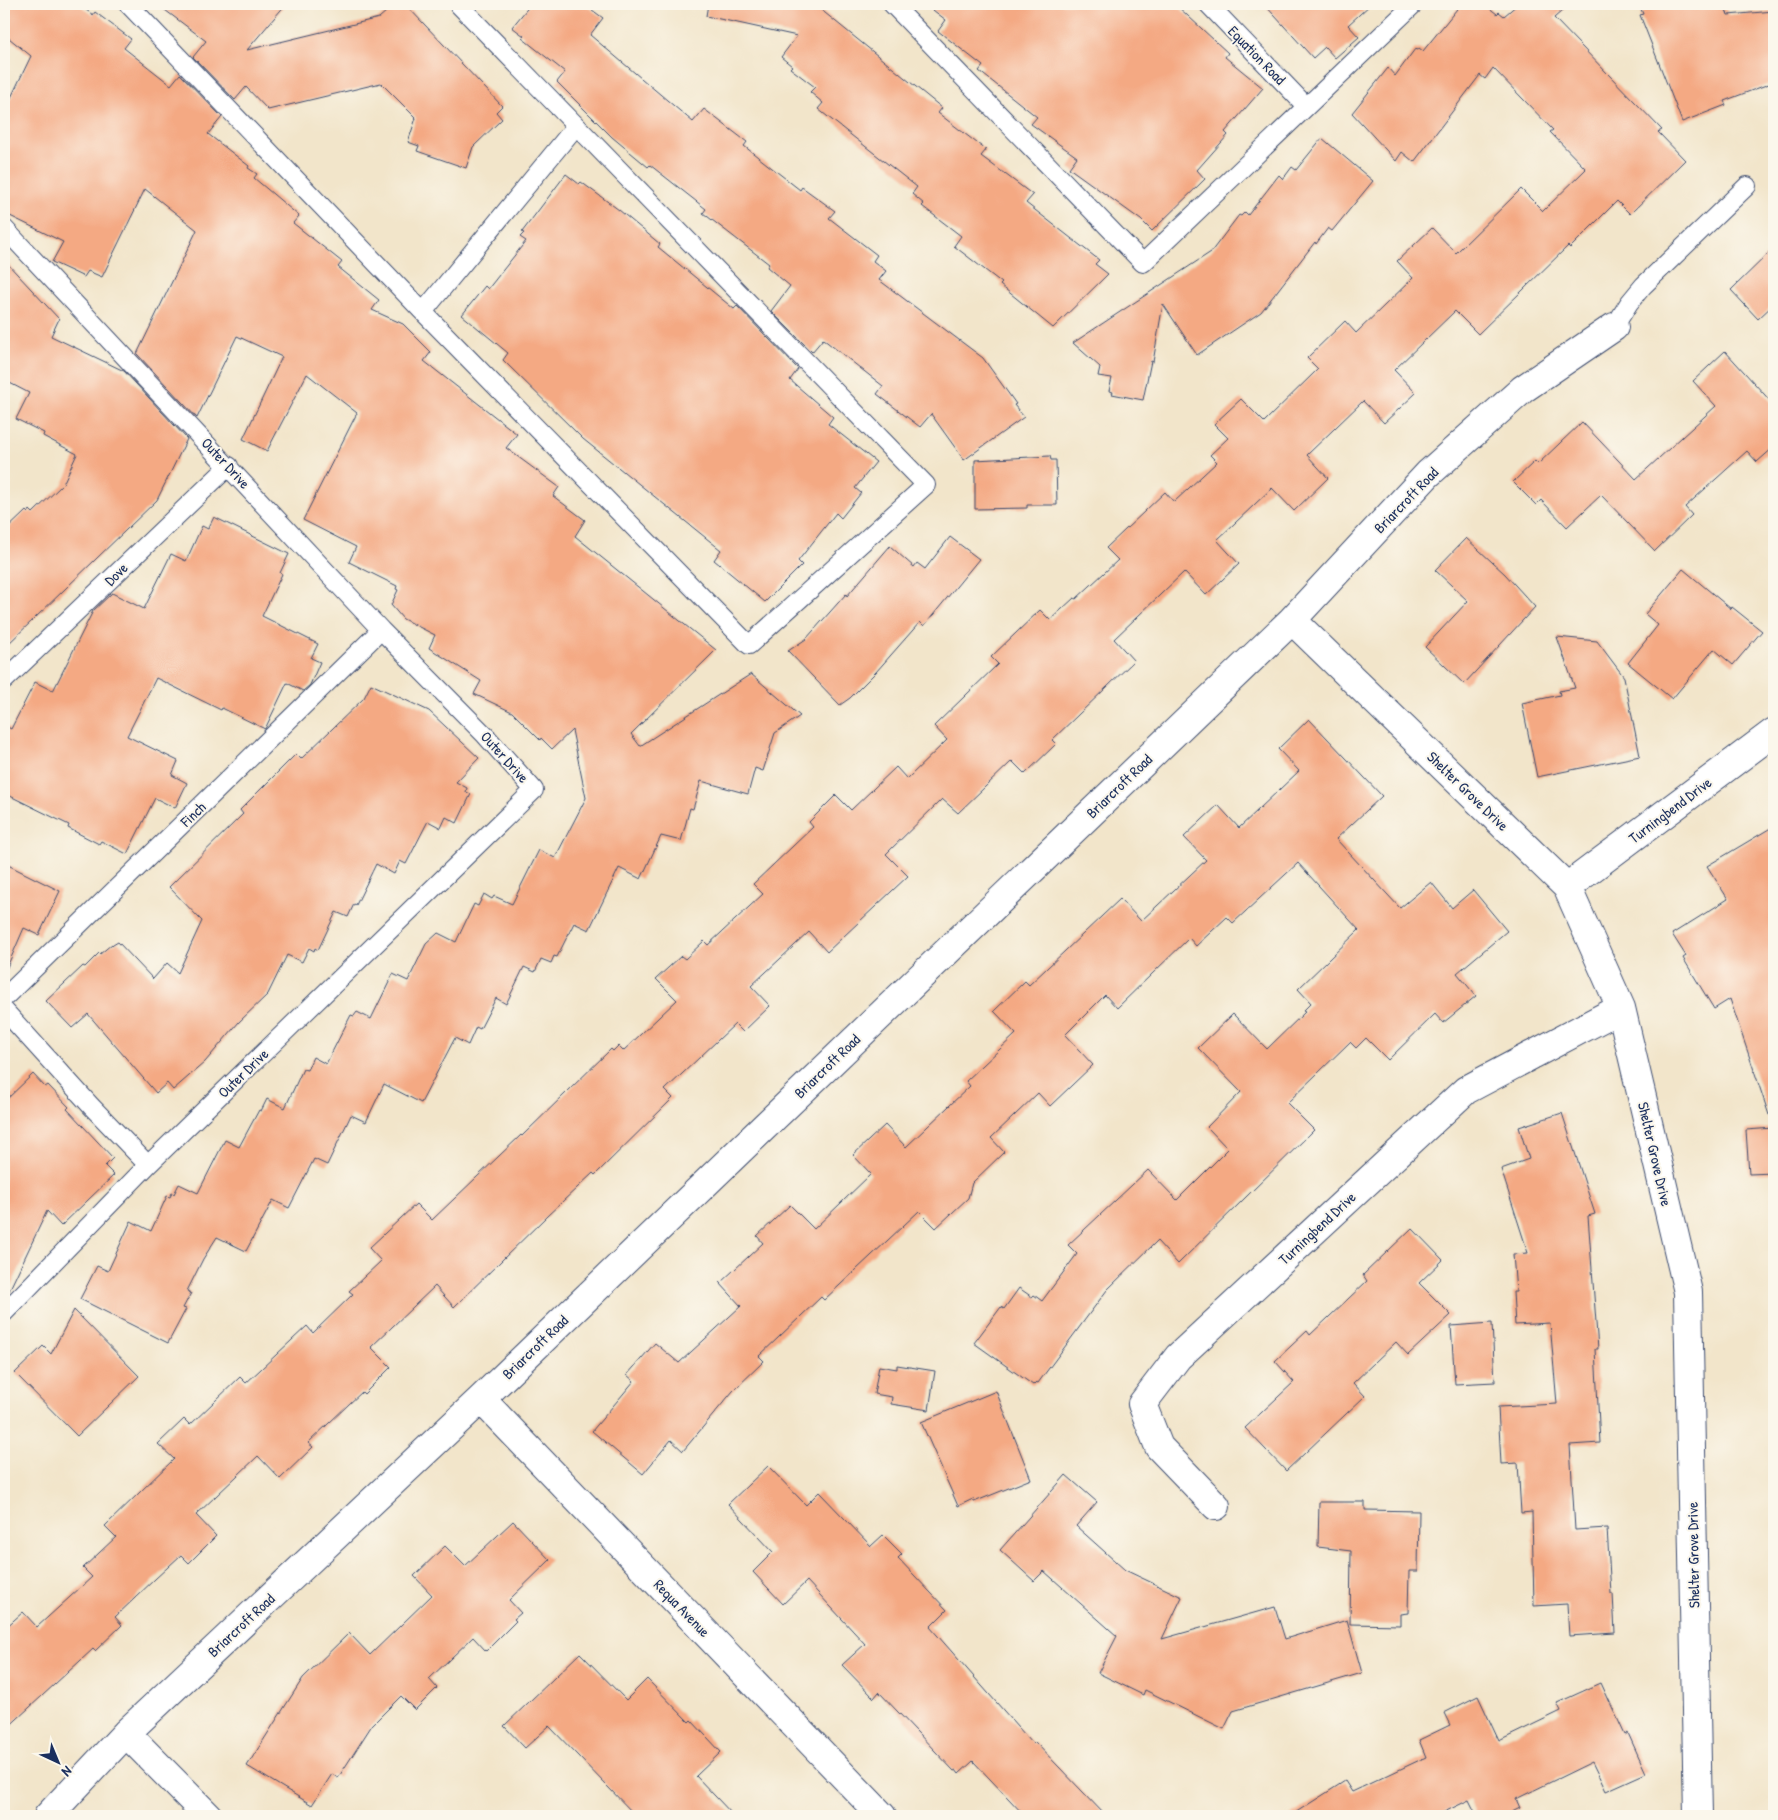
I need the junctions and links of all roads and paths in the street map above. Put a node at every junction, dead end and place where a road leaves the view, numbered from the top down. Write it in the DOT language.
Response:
graph roads {
  1 [pos="128,4"];
  2 [pos="892,4"];
  3 [pos="1208,4"];
  4 [pos="1414,4"];
  5 [pos="464,6"];
  6 [pos="1306,106"];
  7 [pos="576,126"];
  8 [pos="1747,186"];
  9 [pos="4,228"];
  10 [pos="423,312"];
  11 [pos="1614,327"];
  12 [pos="229,466"];
  13 [pos="1292,620"];
  14 [pos="381,630"];
  15 [pos="4,681"];
  16 [pos="1774,732"];
  17 [pos="1567,887"];
  18 [pos="4,998"];
  19 [pos="1621,1008"];
  20 [pos="4,1010"];
  21 [pos="148,1165"];
  22 [pos="4,1313"];
  23 [pos="481,1399"];
  24 [pos="1216,1506"];
  25 [pos="126,1732"];
  26 [pos="48,1816"];
  27 [pos="208,1816"];
  28 [pos="882,1816"];
  29 [pos="1698,1816"];
  1 -- 10 [label="lane"];
  2 -- 6 [label="lane"];
  3 -- 6 [label="lane, Equation Road"];
  4 -- 6 [label="lane"];
  5 -- 7 [label="lane"];
  7 -- 10 [label="lane"];
  7 -- 10 [label="lane"];
  8 -- 11 [label="lane"];
  9 -- 12 [label="lane, Outer Drive"];
  11 -- 13 [label="street, Briarcroft Road"];
  12 -- 14 [label="lane, Outer Drive"];
  12 -- 15 [label="lane, Dove"];
  13 -- 17 [label="street, Shelter Grove Drive"];
  13 -- 23 [label="street, Briarcroft Road"];
  14 -- 18 [label="lane, Finch"];
  14 -- 21 [label="lane, Outer Drive"];
  16 -- 17 [label="street, Turningbend Drive"];
  17 -- 19 [label="street, Shelter Grove Drive"];
  19 -- 24 [label="street, Turningbend Drive"];
  19 -- 29 [label="street, Shelter Grove Drive"];
  20 -- 21 [label="lane"];
  21 -- 22 [label="lane, Outer Drive"];
  23 -- 25 [label="street, Briarcroft Road"];
  23 -- 28 [label="street, Requa Avenue"];
  25 -- 26 [label="street, Briarcroft Road"];
  25 -- 27 [label="street"];
}
